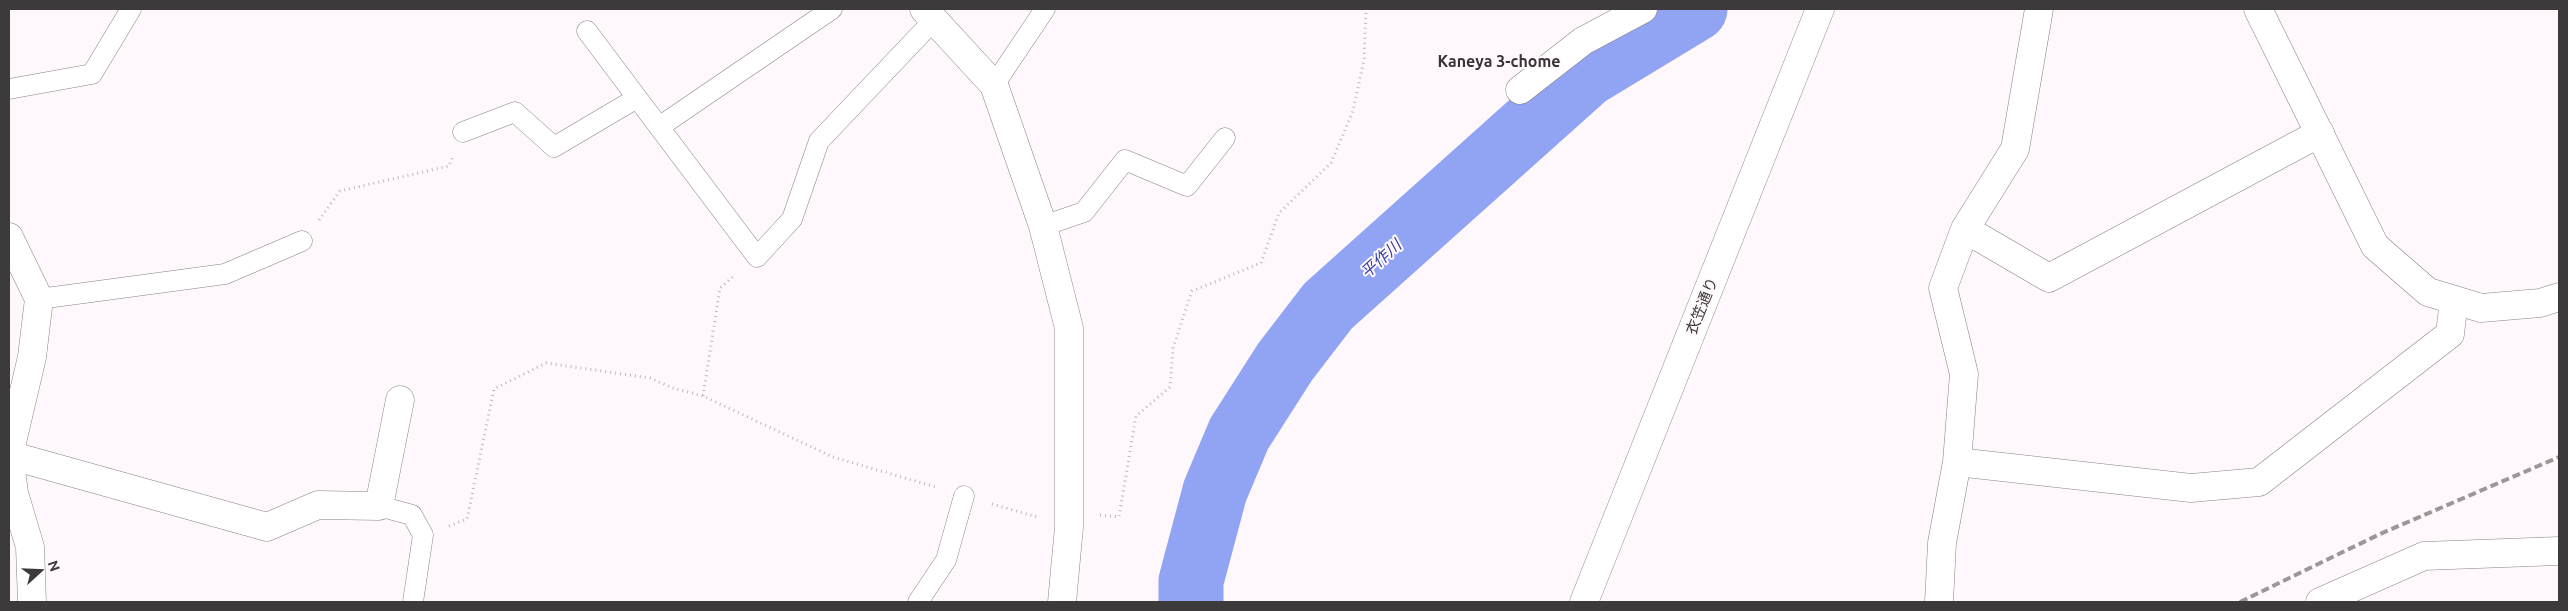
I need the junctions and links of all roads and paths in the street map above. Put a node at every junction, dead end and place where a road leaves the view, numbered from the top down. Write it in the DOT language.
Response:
graph roads {
  1 [pos="131,9"];
  2 [pos="832,9"];
  3 [pos="1045,9"];
  4 [pos="1366,9"];
  5 [pos="1643,9"];
  6 [pos="1820,9"];
  7 [pos="2039,9"];
  8 [pos="2258,9"];
  9 [pos="930,15"];
  10 [pos="586,31"];
  11 [pos="994,86"];
  12 [pos="9,89"];
  13 [pos="1520,90"];
  14 [pos="637,98"];
  15 [pos="659,127"];
  16 [pos="463,132"];
  17 [pos="2320,134"];
  18 [pos="1224,138"];
  19 [pos="1043,226"];
  20 [pos="1964,229"];
  21 [pos="9,237"];
  22 [pos="302,241"];
  23 [pos="757,257"];
  24 [pos="2559,296"];
  25 [pos="39,299"];
  26 [pos="2454,300"];
  27 [pos="703,396"];
  28 [pos="400,400"];
  29 [pos="9,455"];
  30 [pos="1957,462"];
  31 [pos="964,496"];
  32 [pos="379,506"];
  33 [pos="1068,519"];
  34 [pos="423,535"];
  35 [pos="2559,551"];
  36 [pos="32,602"];
  37 [pos="413,602"];
  38 [pos="918,602"];
  39 [pos="1062,602"];
  40 [pos="1584,602"];
  41 [pos="1939,602"];
  42 [pos="2320,602"];
  1 -- 12 [label="lane"];
  2 -- 15 [label="lane"];
  3 -- 11 [label="lane"];
  4 -- 33 [label="path"];
  5 -- 13 [label="street"];
  6 -- 40 [label="street, 衣笠通り"];
  7 -- 20 [label="street"];
  8 -- 17 [label="street"];
  9 -- 11 [label="street"];
  9 -- 23 [label="lane"];
  10 -- 14 [label="lane"];
  11 -- 19 [label="street"];
  14 -- 15 [label="lane"];
  14 -- 16 [label="lane"];
  15 -- 23 [label="lane"];
  16 -- 22 [label="path"];
  17 -- 20 [label="street"];
  17 -- 26 [label="street"];
  18 -- 19 [label="lane"];
  19 -- 33 [label="street"];
  20 -- 30 [label="street"];
  21 -- 25 [label="street"];
  22 -- 25 [label="lane"];
  23 -- 27 [label="path"];
  24 -- 26 [label="street"];
  25 -- 29 [label="street"];
  26 -- 30 [label="street"];
  27 -- 31 [label="path"];
  27 -- 34 [label="path"];
  28 -- 32 [label="street"];
  29 -- 32 [label="street"];
  29 -- 36 [label="street"];
  30 -- 41 [label="street"];
  31 -- 33 [label="path"];
  31 -- 38 [label="lane"];
  32 -- 34 [label="lane"];
  33 -- 39 [label="street"];
  34 -- 37 [label="lane"];
  35 -- 42 [label="street"];
}
